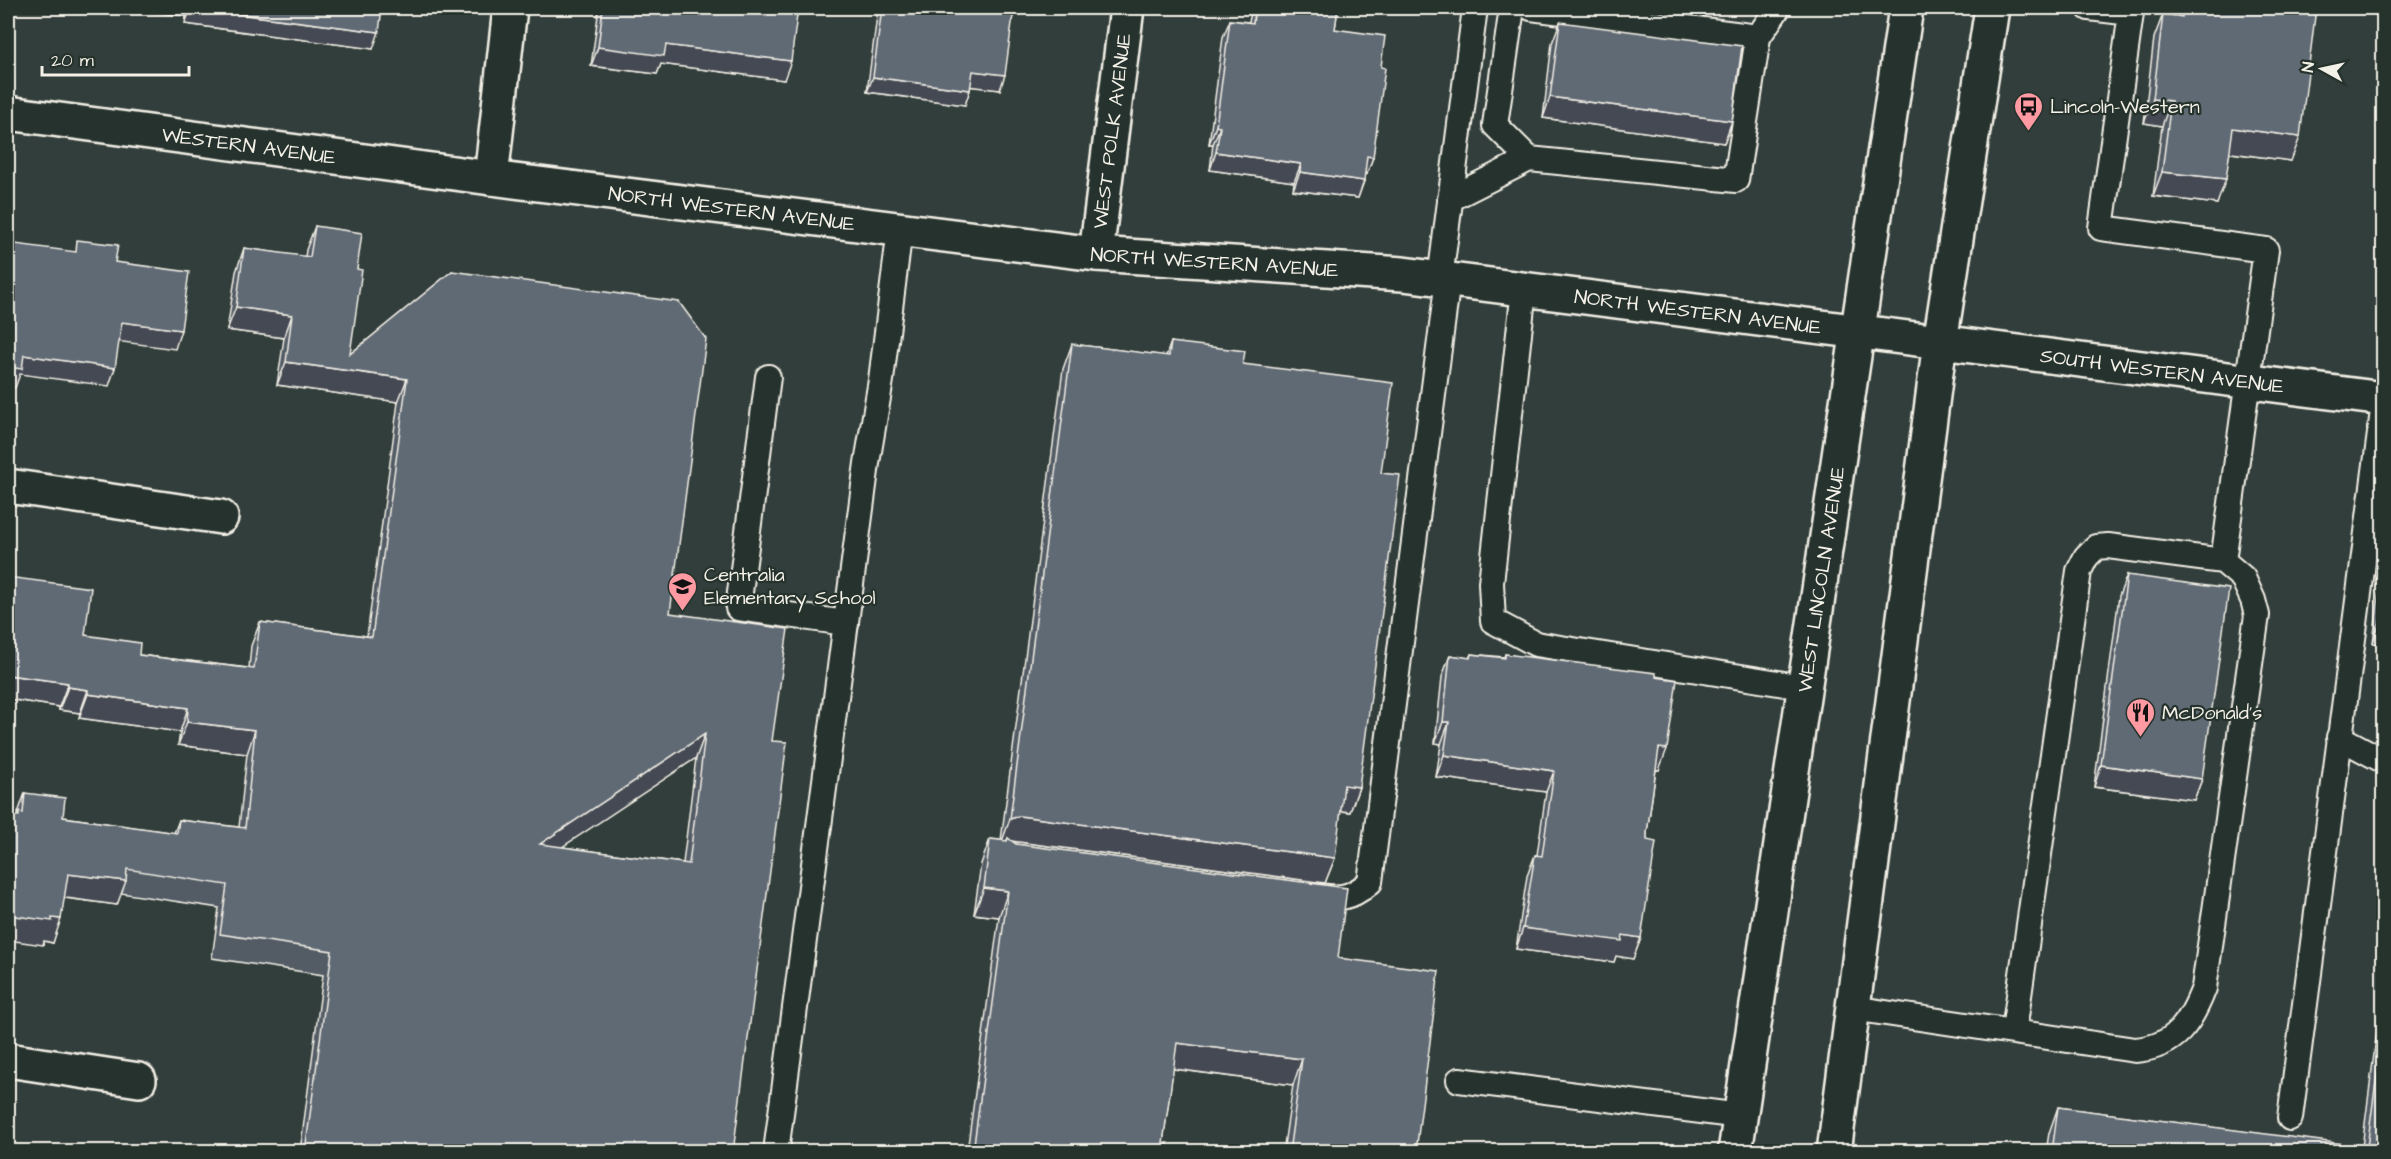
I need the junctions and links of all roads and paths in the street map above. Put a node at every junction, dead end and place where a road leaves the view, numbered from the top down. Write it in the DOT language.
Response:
graph roads {
  1 [pos="510,8"];
  2 [pos="1127,8"];
  3 [pos="1475,8"];
  4 [pos="1512,8"];
  5 [pos="1531,8"];
  6 [pos="1778,8"];
  7 [pos="1906,8"];
  8 [pos="1992,8"];
  9 [pos="2089,8"];
  10 [pos="1758,38"];
  11 [pos="8,113"];
  12 [pos="1529,159"];
  13 [pos="491,178"];
  14 [pos="1450,199"];
  15 [pos="900,229"];
  16 [pos="1096,254"];
  17 [pos="1444,279"];
  18 [pos="1524,290"];
  19 [pos="1858,332"];
  20 [pos="1940,342"];
  21 [pos="768,377"];
  22 [pos="2248,382"];
  23 [pos="2384,399"];
  24 [pos="2384,403"];
  25 [pos="8,486"];
  26 [pos="221,517"];
  27 [pos="2223,561"];
  28 [pos="846,623"];
  29 [pos="1803,687"];
  30 [pos="2339,737"];
  31 [pos="2384,761"];
  32 [pos="1293,893"];
  33 [pos="1852,1008"];
  34 [pos="2014,1031"];
  35 [pos="8,1060"];
  36 [pos="139,1080"];
  37 [pos="1459,1080"];
  38 [pos="1740,1116"];
  39 [pos="2290,1118"];
  40 [pos="780,1152"];
  41 [pos="1735,1152"];
  42 [pos="1834,1152"];
  1 -- 13 [label="main road"];
  2 -- 16 [label="main road, WEST POLK AVENUE"];
  3 -- 14 [label="lane"];
  4 -- 12 [label="lane"];
  5 -- 10 [label="lane"];
  6 -- 10 [label="lane"];
  7 -- 19 [label="main road, WEST LINCOLN AVENUE"];
  8 -- 20 [label="main road"];
  9 -- 22 [label="lane"];
  10 -- 12 [label="lane"];
  11 -- 13 [label="main road, WESTERN AVENUE"];
  12 -- 14 [label="lane"];
  13 -- 15 [label="main road, NORTH WESTERN AVENUE"];
  14 -- 17 [label="lane"];
  15 -- 16 [label="main road, NORTH WESTERN AVENUE"];
  15 -- 28 [label="lane"];
  16 -- 17 [label="main road, NORTH WESTERN AVENUE"];
  17 -- 18 [label="main road, NORTH WESTERN AVENUE"];
  17 -- 32 [label="lane"];
  18 -- 19 [label="main road, NORTH WESTERN AVENUE"];
  18 -- 29 [label="lane"];
  19 -- 20 [label="main road, NORTH WESTERN AVENUE"];
  19 -- 29 [label="main road, WEST LINCOLN AVENUE"];
  20 -- 22 [label="main road, SOUTH WESTERN AVENUE"];
  20 -- 33 [label="main road"];
  21 -- 28 [label="lane"];
  22 -- 23 [label="main road, SOUTH WESTERN AVENUE"];
  22 -- 27 [label="lane"];
  24 -- 30 [label="lane"];
  25 -- 26 [label="main road"];
  27 -- 34 [label="lane"];
  27 -- 34 [label="lane"];
  28 -- 40 [label="lane"];
  29 -- 38 [label="main road, WEST LINCOLN AVENUE"];
  30 -- 31 [label="lane"];
  30 -- 39 [label="lane"];
  33 -- 34 [label="lane"];
  33 -- 42 [label="main road"];
  35 -- 36 [label="main road"];
  37 -- 38 [label="lane"];
  38 -- 41 [label="main road, WEST LINCOLN AVENUE"];
}
